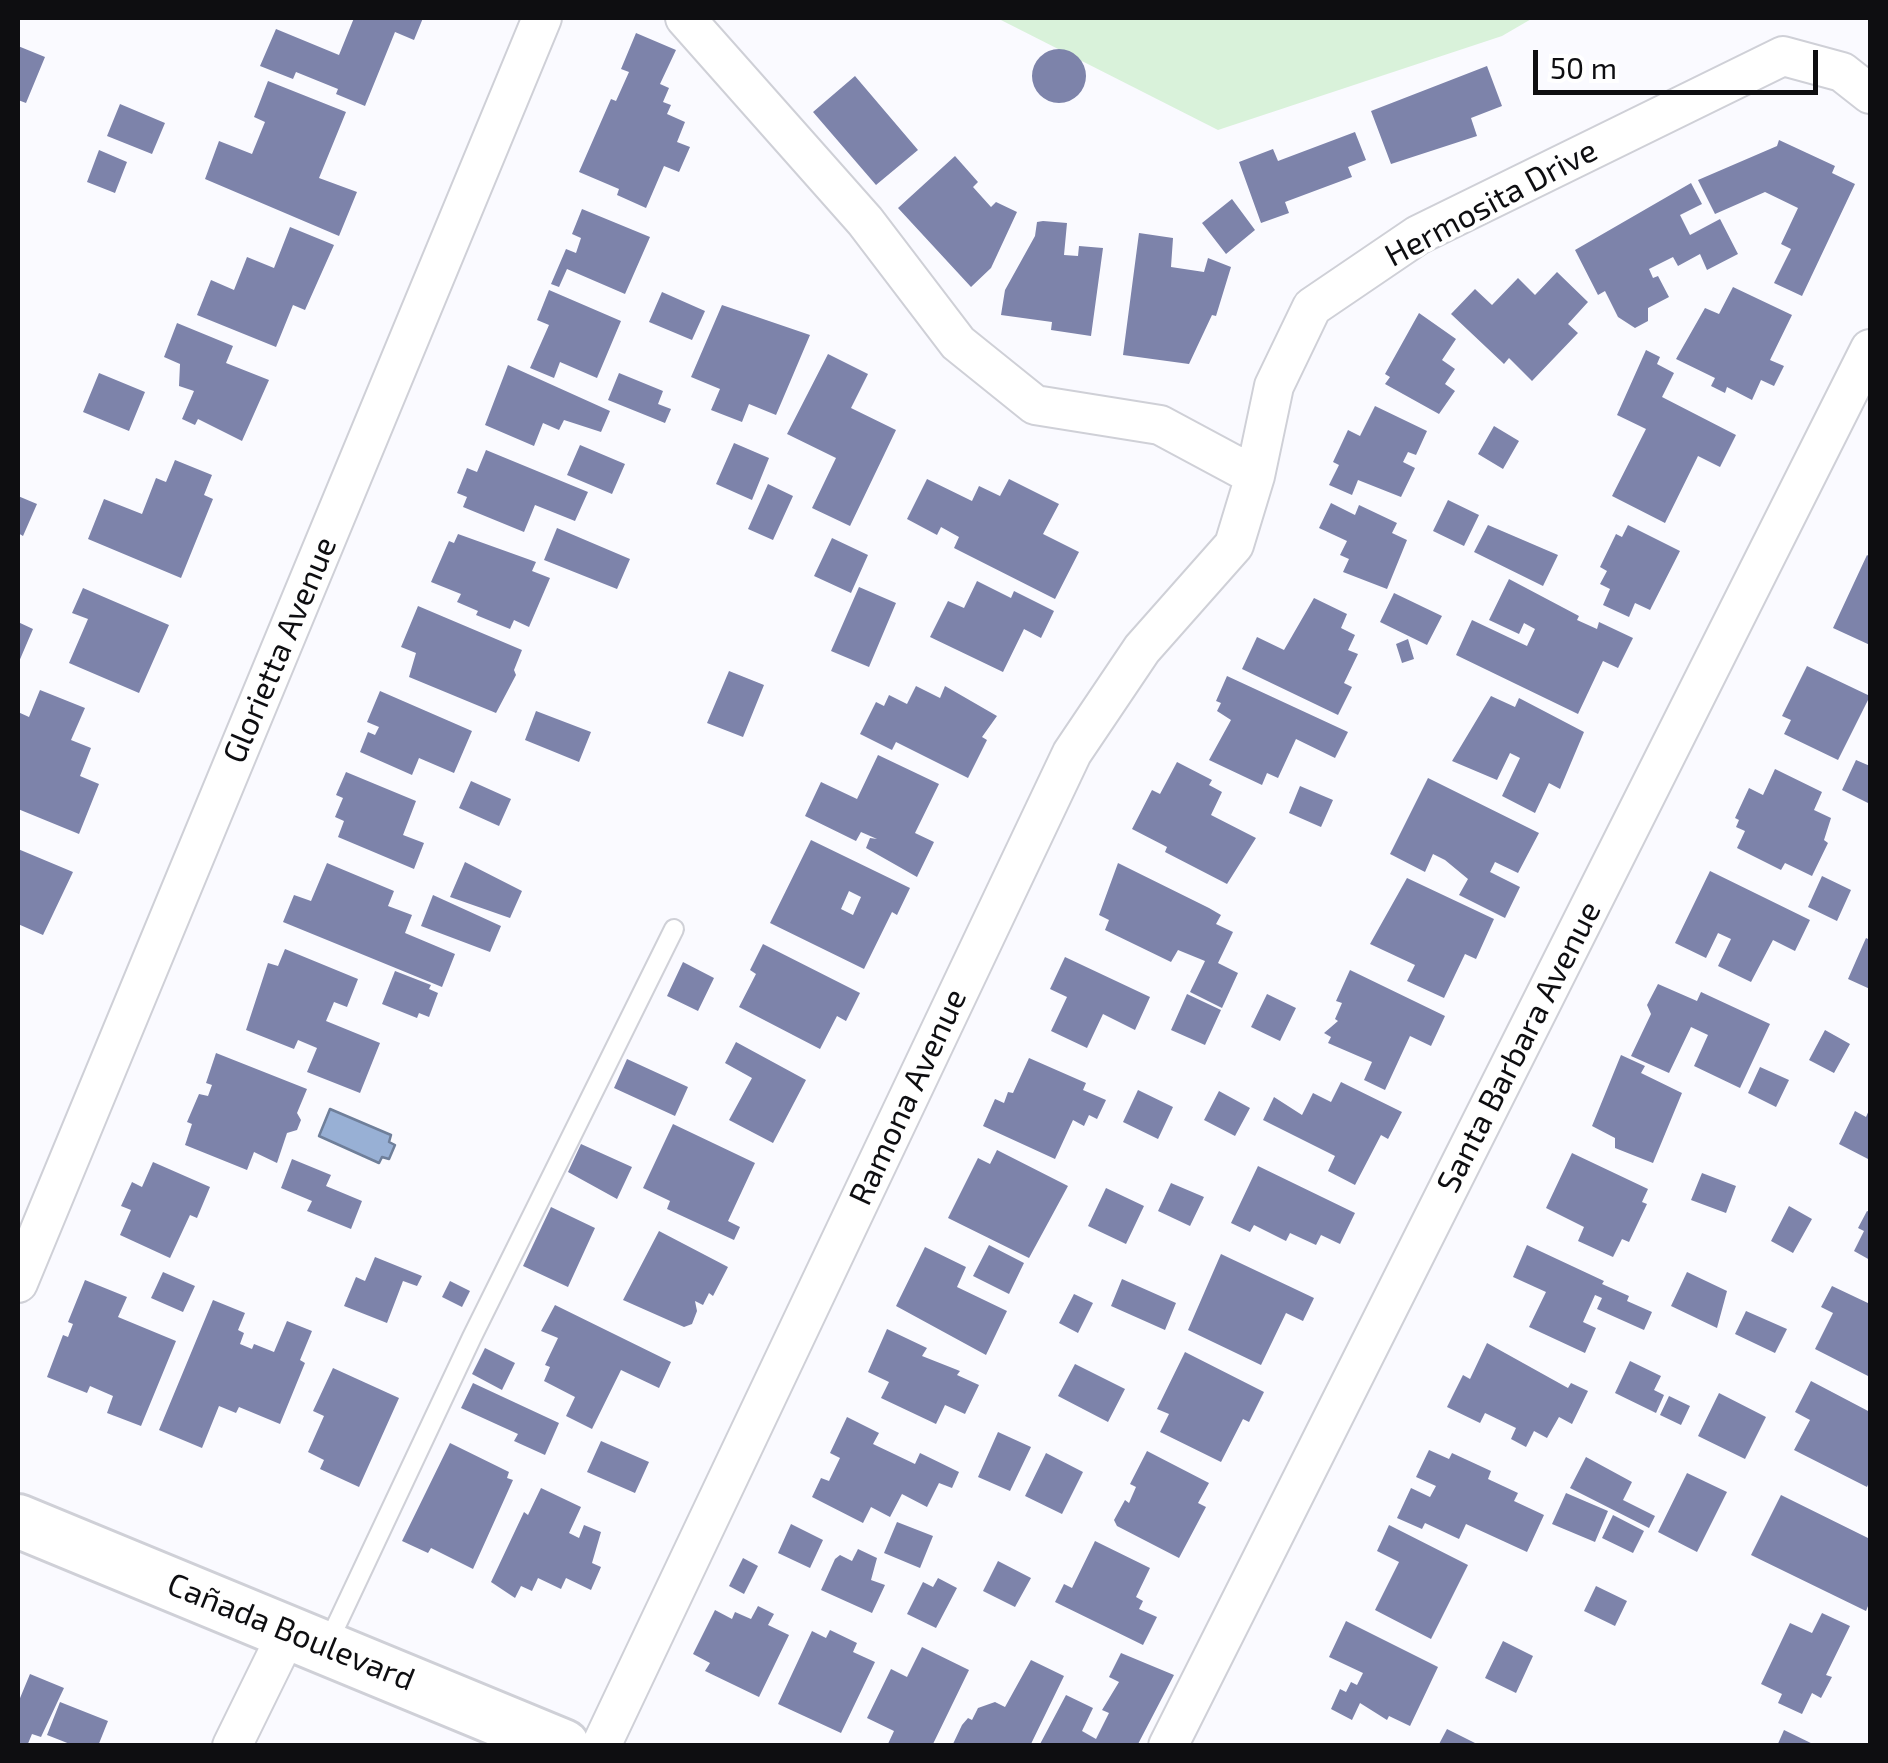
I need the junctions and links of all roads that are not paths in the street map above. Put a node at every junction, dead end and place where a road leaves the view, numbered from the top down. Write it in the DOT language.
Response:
graph roads {
  1 [pos="542,18"];
  2 [pos="685,18"];
  3 [pos="1870,94"];
  4 [pos="1870,349"];
  5 [pos="1255,476"];
  6 [pos="674,929"];
  7 [pos="18,1283"];
  8 [pos="18,1522"];
  9 [pos="308,1637"];
  10 [pos="232,1746"];
  11 [pos="563,1746"];
  12 [pos="601,1746"];
  13 [pos="1168,1746"];
  1 -- 7 [label="street, Glorietta Avenue"];
  2 -- 5 [label="street"];
  3 -- 5 [label="street, Hermosita Drive"];
  4 -- 13 [label="street, Santa Barbara Avenue"];
  5 -- 12 [label="street, Ramona Avenue"];
  6 -- 9 [label="lane"];
  8 -- 9 [label="main road, Cañada Boulevard"];
  9 -- 10 [label="street"];
  9 -- 11 [label="main road, Cañada Boulevard"];
}
